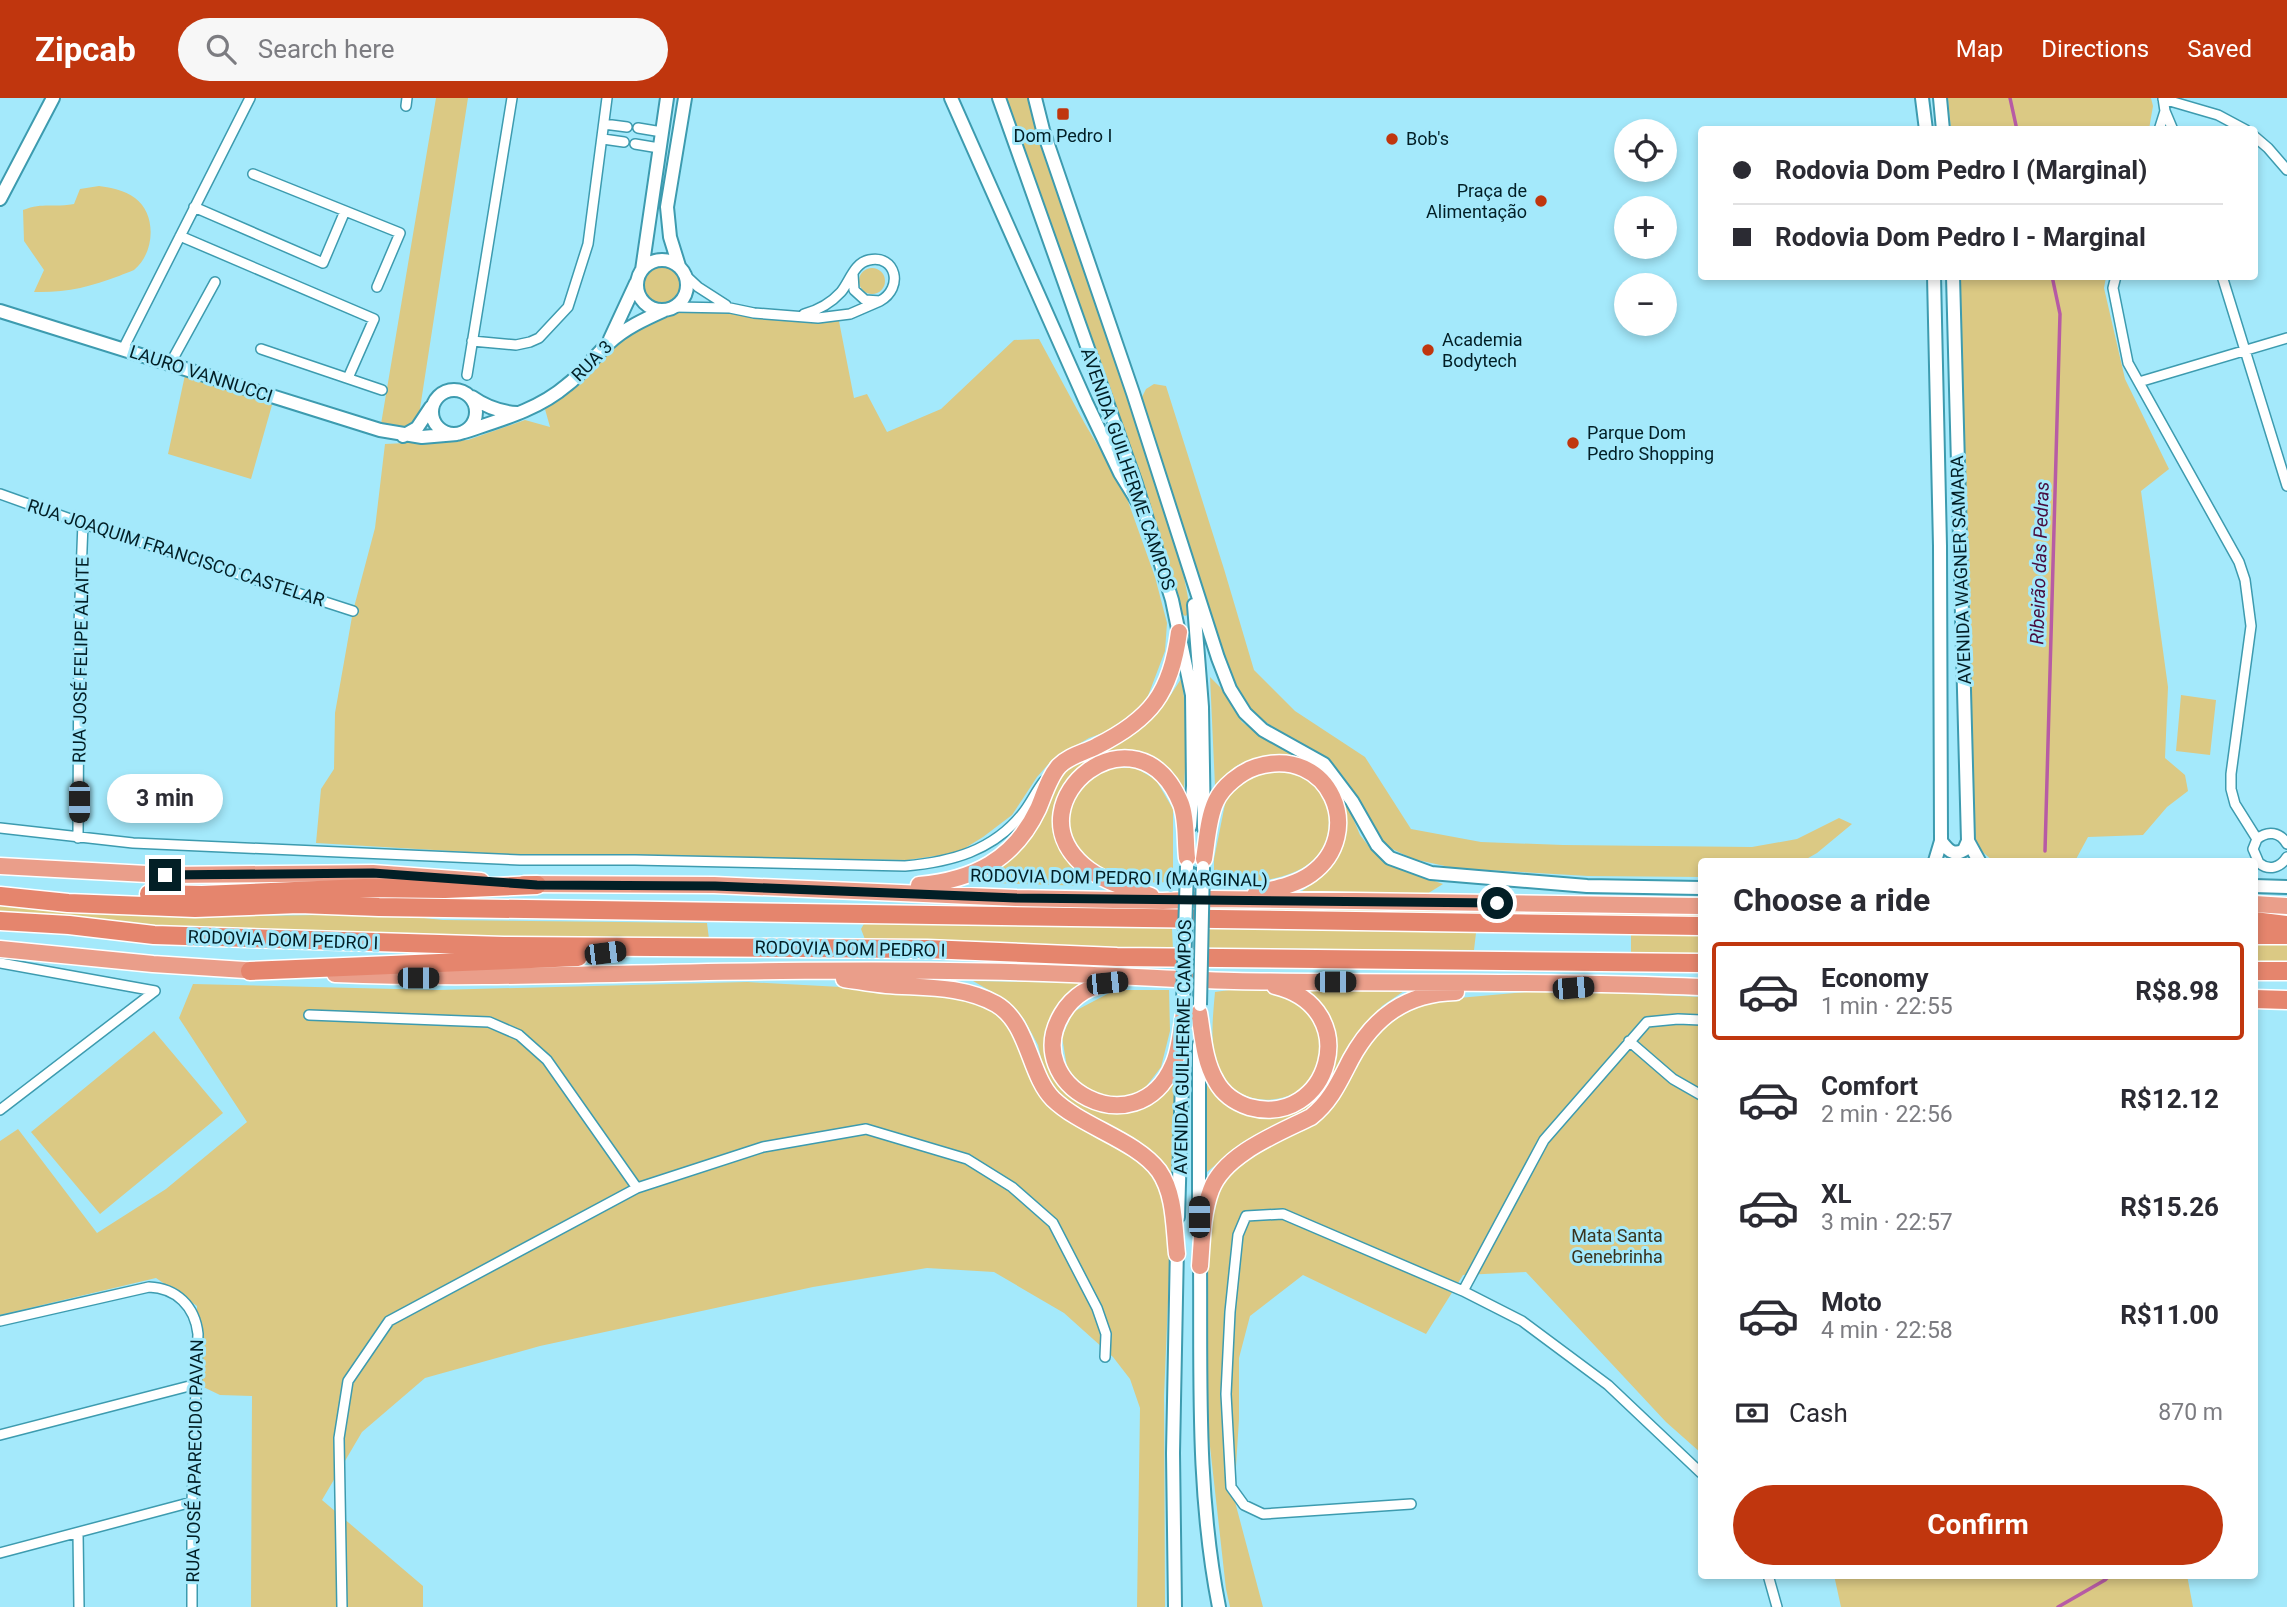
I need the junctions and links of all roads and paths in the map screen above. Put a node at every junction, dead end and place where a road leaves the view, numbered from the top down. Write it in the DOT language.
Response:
graph roads {
  1 [pos="53,98"];
  2 [pos="250,98"];
  3 [pos="512,98"];
  4 [pos="607,98"];
  5 [pos="667,98"];
  6 [pos="685,98"];
  7 [pos="951,98"];
  8 [pos="999,98"];
  9 [pos="1035,98"];
  10 [pos="1922,98"];
  11 [pos="1940,98"];
  12 [pos="2163,98"];
  13 [pos="2165,111"];
  14 [pos="604,124"];
  15 [pos="1926,126"];
  16 [pos="1943,126"];
  17 [pos="2160,126"];
  18 [pos="2172,126"];
  19 [pos="2239,126"];
  20 [pos="627,127"];
  21 [pos="638,128"];
  22 [pos="662,132"];
  23 [pos="603,139"];
  24 [pos="2258,139"];
  25 [pos="624,142"];
  26 [pos="635,144"];
  27 [pos="659,148"];
  28 [pos="2287,170"];
  29 [pos="253,174"];
  30 [pos="0,199"];
  31 [pos="194,207"];
  32 [pos="345,211"];
  33 [pos="180,236"];
  34 [pos="681,270"];
  35 [pos="853,274"];
  36 [pos="640,275"];
  37 [pos="1934,280"];
  38 [pos="1953,280"];
  39 [pos="2115,280"];
  40 [pos="2223,280"];
  41 [pos="215,282"];
  42 [pos="377,287"];
  43 [pos="880,301"];
  44 [pos="669,308"];
  45 [pos="730,308"];
  46 [pos="0,311"];
  47 [pos="802,315"];
  48 [pos="2287,338"];
  49 [pos="472,341"];
  50 [pos="608,343"];
  51 [pos="123,349"];
  52 [pos="261,349"];
  53 [pos="2246,352"];
  54 [pos="170,364"];
  55 [pos="467,375"];
  56 [pos="348,378"];
  57 [pos="2139,382"];
  58 [pos="382,390"];
  59 [pos="471,396"];
  60 [pos="433,404"];
  61 [pos="520,413"];
  62 [pos="461,433"];
  63 [pos="403,436"];
  64 [pos="2287,486"];
  65 [pos="0,494"];
  66 [pos="1148,518"];
  67 [pos="83,523"];
  68 [pos="1184,553"];
  69 [pos="353,611"];
  70 [pos="1180,632"];
  71 [pos="1058,767"];
  72 [pos="0,828"];
  73 [pos="78,838"];
  74 [pos="2286,838"];
  75 [pos="2258,839"];
  76 [pos="1941,841"];
  77 [pos="1968,841"];
  78 [pos="2253,849"];
  79 [pos="2287,857"];
  80 [pos="1936,858"];
  81 [pos="1977,858"];
  82 [pos="2249,858"];
  83 [pos="2257,858"];
  84 [pos="2258,861"];
  85 [pos="1187,862"];
  86 [pos="1204,863"];
  87 [pos="0,866"];
  88 [pos="537,885"];
  89 [pos="2258,886"];
  90 [pos="2287,887"];
  91 [pos="1698,888"];
  92 [pos="857,890"];
  93 [pos="0,895"];
  94 [pos="1212,899"];
  95 [pos="1163,901"];
  96 [pos="2258,904"];
  97 [pos="1698,906"];
  98 [pos="2287,906"];
  99 [pos="0,921"];
  100 [pos="2258,922"];
  101 [pos="2287,925"];
  102 [pos="1698,926"];
  103 [pos="2258,935"];
  104 [pos="2287,935"];
  105 [pos="647,948"];
  106 [pos="0,949"];
  107 [pos="0,963"];
  108 [pos="1698,963"];
  109 [pos="250,971"];
  110 [pos="782,971"];
  111 [pos="2258,971"];
  112 [pos="2287,971"];
  113 [pos="1156,978"];
  114 [pos="1234,981"];
  115 [pos="1622,984"];
  116 [pos="1698,987"];
  117 [pos="2258,1002"];
  118 [pos="2287,1002"];
  119 [pos="1191,1009"];
  120 [pos="309,1015"];
  121 [pos="1698,1020"];
  122 [pos="1629,1041"];
  123 [pos="1698,1093"];
  124 [pos="0,1110"];
  125 [pos="637,1188"];
  126 [pos="1177,1254"];
  127 [pos="1200,1266"];
  128 [pos="1463,1291"];
  129 [pos="0,1321"];
  130 [pos="1105,1357"];
  131 [pos="197,1384"];
  132 [pos="0,1435"];
  133 [pos="1698,1470"];
  134 [pos="192,1502"];
  135 [pos="1411,1504"];
  136 [pos="78,1533"];
  137 [pos="0,1553"];
  138 [pos="1770,1579"];
  139 [pos="79,1607"];
  140 [pos="192,1607"];
  141 [pos="342,1607"];
  142 [pos="1175,1607"];
  143 [pos="1219,1607"];
  144 [pos="1777,1607"];
  1 -- 30 [label="main road"];
  2 -- 31 [label="street"];
  3 -- 49 [label="street"];
  4 -- 14 [label="street"];
  5 -- 22 [label="main road"];
  6 -- 34 [label="main road"];
  7 -- 66 [label="main road"];
  8 -- 66 [label="main road, AVENIDA GUILHERME CAMPOS"];
  9 -- 68 [label="main road, AVENIDA GUILHERME CAMPOS"];
  10 -- 15 [label="main road"];
  11 -- 16 [label="main road"];
  12 -- 13 [label="street"];
  12 -- 19 [label="street"];
  13 -- 17 [label="street"];
  13 -- 18 [label="street"];
  14 -- 20 [label="street"];
  14 -- 23 [label="street"];
  21 -- 22 [label="street"];
  22 -- 27 [label="main road"];
  23 -- 25 [label="street"];
  23 -- 49 [label="street"];
  24 -- 28 [label="street"];
  26 -- 27 [label="street"];
  27 -- 36 [label="main road"];
  29 -- 32 [label="street"];
  31 -- 32 [label="street"];
  31 -- 33 [label="street"];
  32 -- 42 [label="street"];
  33 -- 51 [label="street"];
  33 -- 56 [label="street"];
  34 -- 36 [label="main road"];
  34 -- 44 [label="main road"];
  34 -- 45 [label="street"];
  35 -- 43 [label="street"];
  35 -- 43 [label="street"];
  35 -- 47 [label="street"];
  36 -- 44 [label="main road"];
  36 -- 50 [label="main road"];
  37 -- 76 [label="main road, AVENIDA WAGNER SAMARA"];
  38 -- 77 [label="main road, AVENIDA WAGNER SAMARA"];
  39 -- 57 [label="street"];
  40 -- 53 [label="street"];
  41 -- 54 [label="street"];
  43 -- 47 [label="street"];
  44 -- 45 [label="street"];
  44 -- 50 [label="main road, RUA 3"];
  45 -- 47 [label="street"];
  46 -- 51 [label="main road, LAURO VANNUCCI"];
  48 -- 53 [label="street"];
  49 -- 55 [label="street"];
  50 -- 61 [label="main road, RUA 3"];
  51 -- 54 [label="main road, LAURO VANNUCCI"];
  52 -- 56 [label="street"];
  53 -- 57 [label="street"];
  53 -- 64 [label="street"];
  54 -- 63 [label="main road, LAURO VANNUCCI"];
  56 -- 58 [label="street"];
  57 -- 75 [label="street"];
  59 -- 60 [label="main road"];
  59 -- 61 [label="main road"];
  59 -- 62 [label="main road"];
  60 -- 62 [label="main road"];
  60 -- 63 [label="main road"];
  61 -- 62 [label="main road, RUA 3"];
  62 -- 63 [label="main road, RUA 3"];
  65 -- 67 [label="street, RUA JOAQUIM FRANCISCO CASTELAR"];
  66 -- 70 [label="main road, AVENIDA GUILHERME CAMPOS"];
  67 -- 69 [label="street, RUA JOAQUIM FRANCISCO CASTELAR"];
  67 -- 73 [label="street, RUA JOSÉ FELIPE ALAITE"];
  68 -- 86 [label="main road, AVENIDA GUILHERME CAMPOS"];
  68 -- 91 [label="main road, AVENIDA GUILHERME CAMPOS"];
  70 -- 71 [label="highway"];
  70 -- 85 [label="main road, AVENIDA GUILHERME CAMPOS"];
  71 -- 73 [label="street"];
  71 -- 92 [label="highway"];
  72 -- 73 [label="street"];
  74 -- 75 [label="street"];
  75 -- 78 [label="street"];
  76 -- 77 [label="main road"];
  76 -- 80 [label="main road, AVENIDA WAGNER SAMARA"];
  77 -- 81 [label="main road, AVENIDA WAGNER SAMARA"];
  78 -- 82 [label="street"];
  78 -- 83 [label="street"];
  79 -- 84 [label="street"];
  85 -- 95 [label="highway"];
  85 -- 119 [label="main road, AVENIDA GUILHERME CAMPOS, bridge"];
  86 -- 94 [label="highway"];
  86 -- 119 [label="main road, AVENIDA GUILHERME CAMPOS, bridge"];
  87 -- 88 [label="highway, RODOVIA DOM PEDRO I (MARGINAL)"];
  88 -- 92 [label="highway, RODOVIA DOM PEDRO I (MARGINAL)"];
  88 -- 93 [label="highway"];
  89 -- 90 [label="main road"];
  92 -- 95 [label="highway, RODOVIA DOM PEDRO I (MARGINAL)"];
  93 -- 102 [label="highway, RODOVIA DOM PEDRO I"];
  94 -- 95 [label="highway, RODOVIA DOM PEDRO I (MARGINAL)"];
  94 -- 97 [label="highway, RODOVIA DOM PEDRO I (MARGINAL)"];
  96 -- 98 [label="highway"];
  99 -- 105 [label="highway, RODOVIA DOM PEDRO I"];
  100 -- 101 [label="highway"];
  103 -- 104 [label="highway"];
  105 -- 108 [label="highway, RODOVIA DOM PEDRO I"];
  105 -- 109 [label="highway"];
  106 -- 109 [label="highway"];
  107 -- 124 [label="street"];
  109 -- 110 [label="highway"];
  110 -- 113 [label="highway"];
  110 -- 126 [label="highway"];
  111 -- 112 [label="highway"];
  113 -- 114 [label="highway"];
  113 -- 119 [label="highway"];
  114 -- 115 [label="highway"];
  114 -- 119 [label="highway"];
  115 -- 116 [label="highway"];
  115 -- 127 [label="highway"];
  117 -- 118 [label="highway"];
  119 -- 126 [label="main road, AVENIDA GUILHERME CAMPOS"];
  119 -- 127 [label="main road, AVENIDA GUILHERME CAMPOS"];
  120 -- 125 [label="street"];
  121 -- 122 [label="street"];
  122 -- 123 [label="street"];
  122 -- 128 [label="street"];
  125 -- 130 [label="street"];
  125 -- 141 [label="street"];
  126 -- 142 [label="main road, AVENIDA GUILHERME CAMPOS"];
  127 -- 143 [label="main road, AVENIDA GUILHERME CAMPOS"];
  128 -- 133 [label="street"];
  128 -- 135 [label="street"];
  129 -- 131 [label="street, RUA JOSÉ APARECIDO PAVAN"];
  131 -- 132 [label="street"];
  131 -- 134 [label="street, RUA JOSÉ APARECIDO PAVAN"];
  134 -- 136 [label="street"];
  134 -- 140 [label="street, RUA JOSÉ APARECIDO PAVAN"];
  136 -- 137 [label="street"];
  136 -- 139 [label="street"];
  138 -- 144 [label="street"];
}
